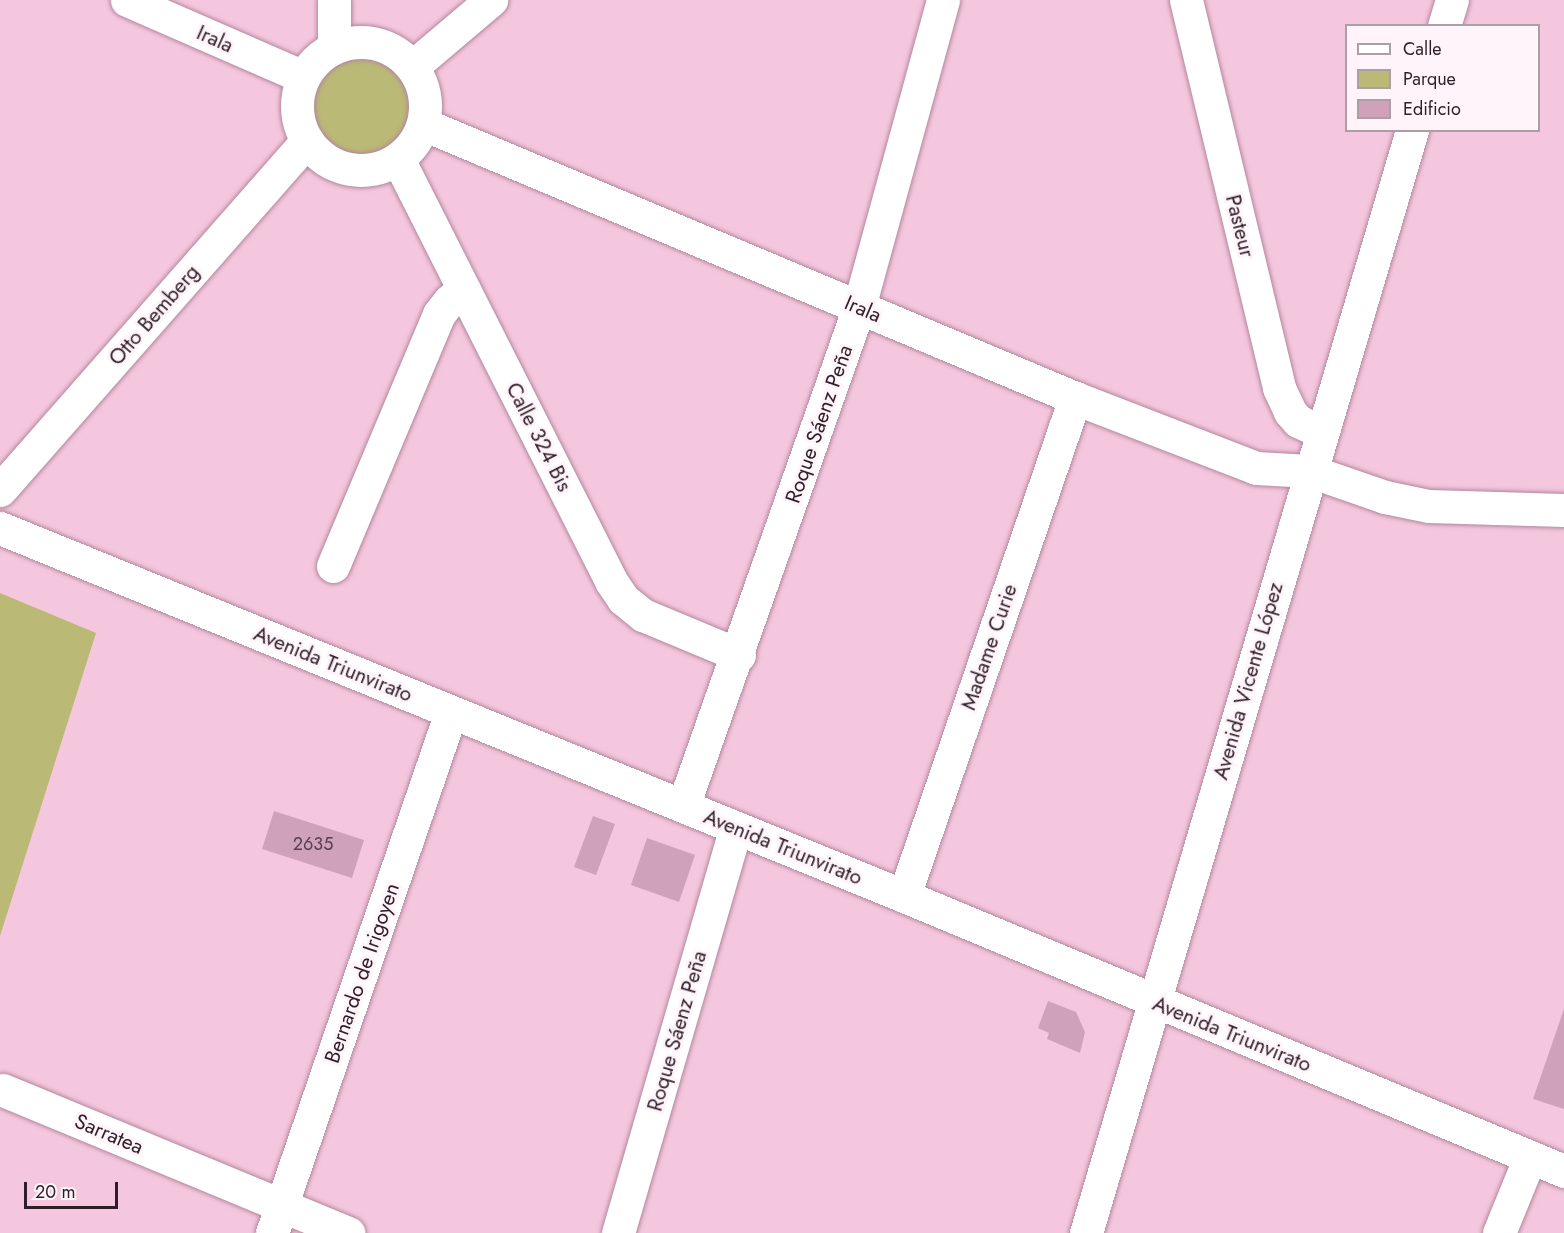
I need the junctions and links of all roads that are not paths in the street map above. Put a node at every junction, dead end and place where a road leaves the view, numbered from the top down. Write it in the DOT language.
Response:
graph roads {
  1 [pos="127,0"];
  2 [pos="334,0"];
  3 [pos="491,0"];
  4 [pos="943,0"];
  5 [pos="1186,0"];
  6 [pos="1452,0"];
  7 [pos="1445,24"];
  8 [pos="334,48"];
  9 [pos="412,67"];
  10 [pos="303,77"];
  11 [pos="423,124"];
  12 [pos="1411,132"];
  13 [pos="307,141"];
  14 [pos="398,159"];
  15 [pos="464,289"];
  16 [pos="859,307"];
  17 [pos="1074,398"];
  18 [pos="1322,432"];
  19 [pos="1310,471"];
  20 [pos="0,490"];
  21 [pos="1564,510"];
  22 [pos="0,528"];
  23 [pos="333,566"];
  24 [pos="739,655"];
  25 [pos="451,712"];
  26 [pos="683,806"];
  27 [pos="736,828"];
  28 [pos="904,896"];
  29 [pos="1153,1001"];
  30 [pos="3,1090"];
  31 [pos="1530,1157"];
  32 [pos="1564,1171"];
  33 [pos="277,1220"];
  34 [pos="348,1233"];
  35 [pos="618,1233"];
  36 [pos="1086,1233"];
  37 [pos="1499,1233"];
  1 -- 10 [label="street, Irala"];
  2 -- 8 [label="street"];
  3 -- 9 [label="street"];
  4 -- 16 [label="street, Roque Sáenz Peña"];
  5 -- 18 [label="street, Pasteur"];
  6 -- 7 [label="street"];
  8 -- 9 [label="street"];
  8 -- 10 [label="street"];
  9 -- 11 [label="street"];
  10 -- 13 [label="street"];
  11 -- 14 [label="street"];
  11 -- 16 [label="street, Irala"];
  12 -- 18 [label="street, Avenida Vicente López"];
  13 -- 14 [label="street"];
  13 -- 20 [label="street, Otto Bemberg"];
  14 -- 15 [label="street, Calle 324 Bis"];
  15 -- 23 [label="street"];
  15 -- 24 [label="street, Calle 324 Bis"];
  16 -- 17 [label="street, Irala"];
  16 -- 24 [label="street, Roque Sáenz Peña"];
  17 -- 19 [label="street, Irala"];
  17 -- 28 [label="street, Madame Curie"];
  18 -- 19 [label="street, Avenida Vicente López"];
  19 -- 21 [label="street, Irala"];
  19 -- 29 [label="street, Avenida Vicente López"];
  22 -- 25 [label="street, Avenida Triunvirato"];
  24 -- 26 [label="street, Roque Sáenz Peña"];
  25 -- 26 [label="street, Avenida Triunvirato"];
  25 -- 33 [label="street, Bernardo de Irigoyen"];
  26 -- 27 [label="street, Avenida Triunvirato"];
  27 -- 28 [label="street, Avenida Triunvirato"];
  27 -- 35 [label="street, Roque Sáenz Peña"];
  28 -- 29 [label="street, Avenida Triunvirato"];
  29 -- 31 [label="street, Avenida Triunvirato"];
  29 -- 36 [label="street, Avenida Vicente López"];
  30 -- 33 [label="street, Sarratea"];
  31 -- 32 [label="street, Avenida Triunvirato"];
  31 -- 37 [label="street"];
  33 -- 34 [label="street, Sarratea"];
}
